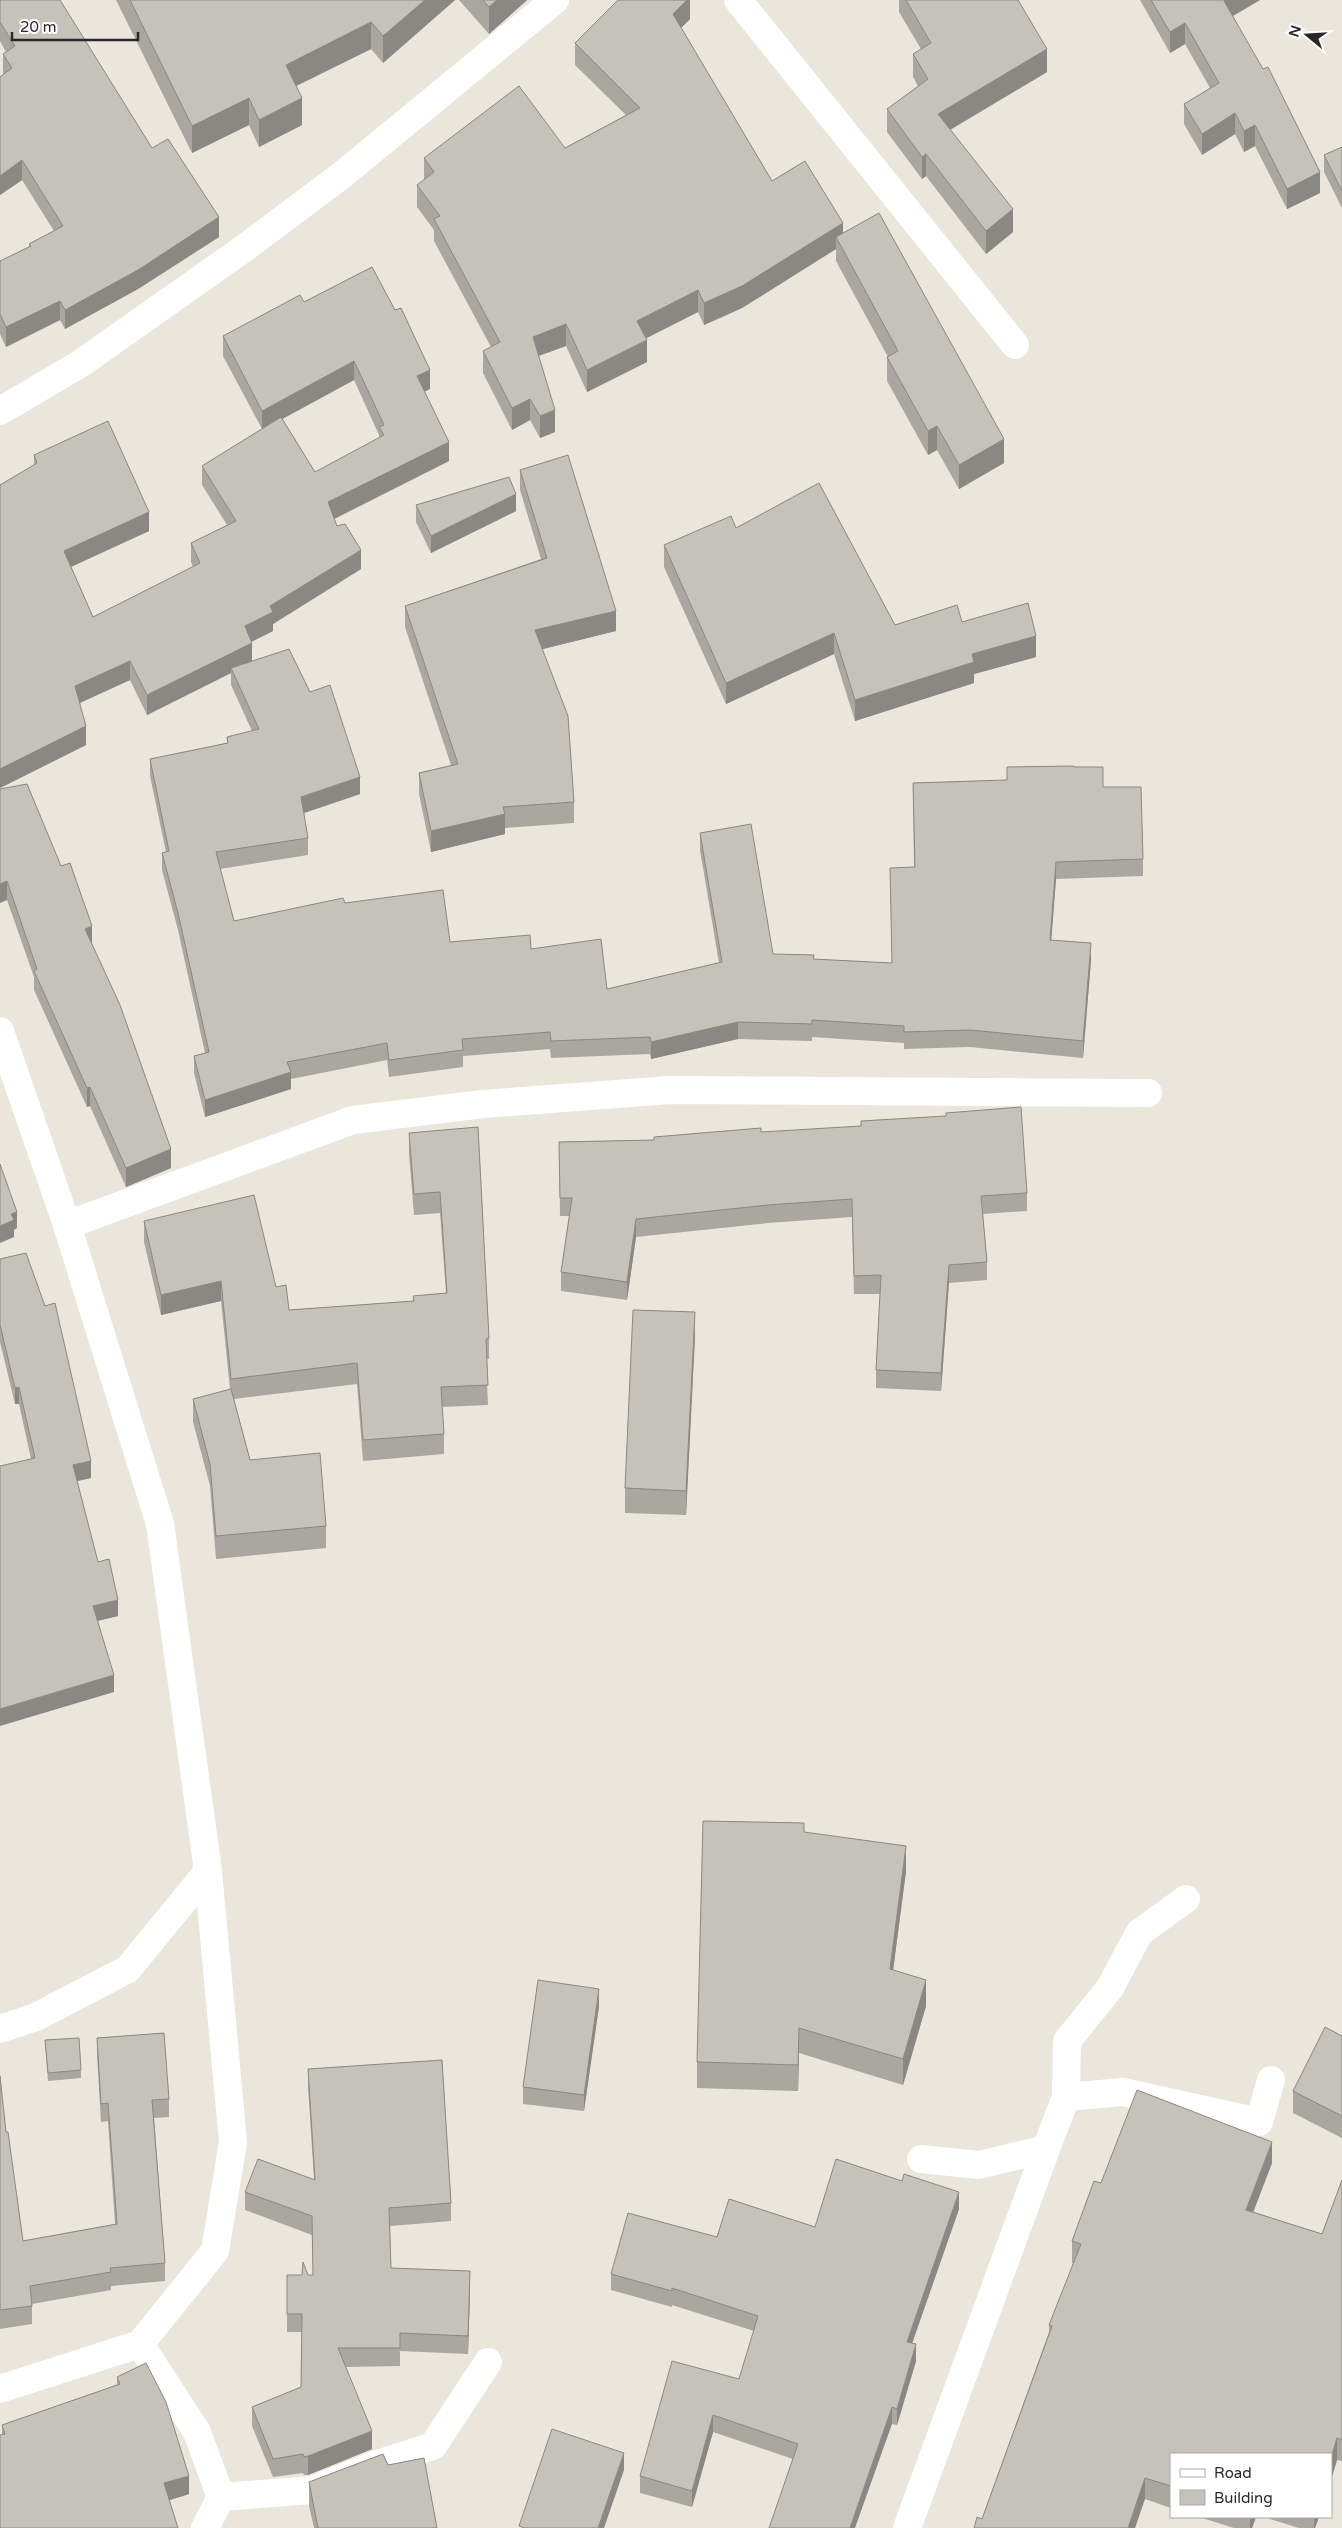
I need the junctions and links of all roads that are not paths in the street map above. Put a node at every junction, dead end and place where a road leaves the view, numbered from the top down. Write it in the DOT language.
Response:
graph roads {
  1 [pos="555,0"];
  2 [pos="738,0"];
  3 [pos="1015,345"];
  4 [pos="0,411"];
  5 [pos="0,1031"];
  6 [pos="1148,1093"];
  7 [pos="67,1225"];
  8 [pos="208,1871"];
  9 [pos="1186,1899"];
  10 [pos="0,2029"];
  11 [pos="1271,2080"];
  12 [pos="1066,2097"];
  13 [pos="1046,2149"];
  14 [pos="921,2160"];
  15 [pos="140,2344"];
  16 [pos="488,2362"];
  17 [pos="0,2389"];
  18 [pos="221,2497"];
  19 [pos="205,2528"];
  20 [pos="907,2528"];
  1 -- 4 [label="street"];
  2 -- 3 [label="street"];
  5 -- 7 [label="street"];
  6 -- 7 [label="street"];
  7 -- 8 [label="street"];
  8 -- 10 [label="street"];
  8 -- 15 [label="street"];
  9 -- 12 [label="street"];
  11 -- 12 [label="street"];
  12 -- 13 [label="street"];
  13 -- 14 [label="street"];
  13 -- 20 [label="street"];
  15 -- 17 [label="street"];
  15 -- 18 [label="street"];
  16 -- 18 [label="street"];
  18 -- 19 [label="street"];
}
